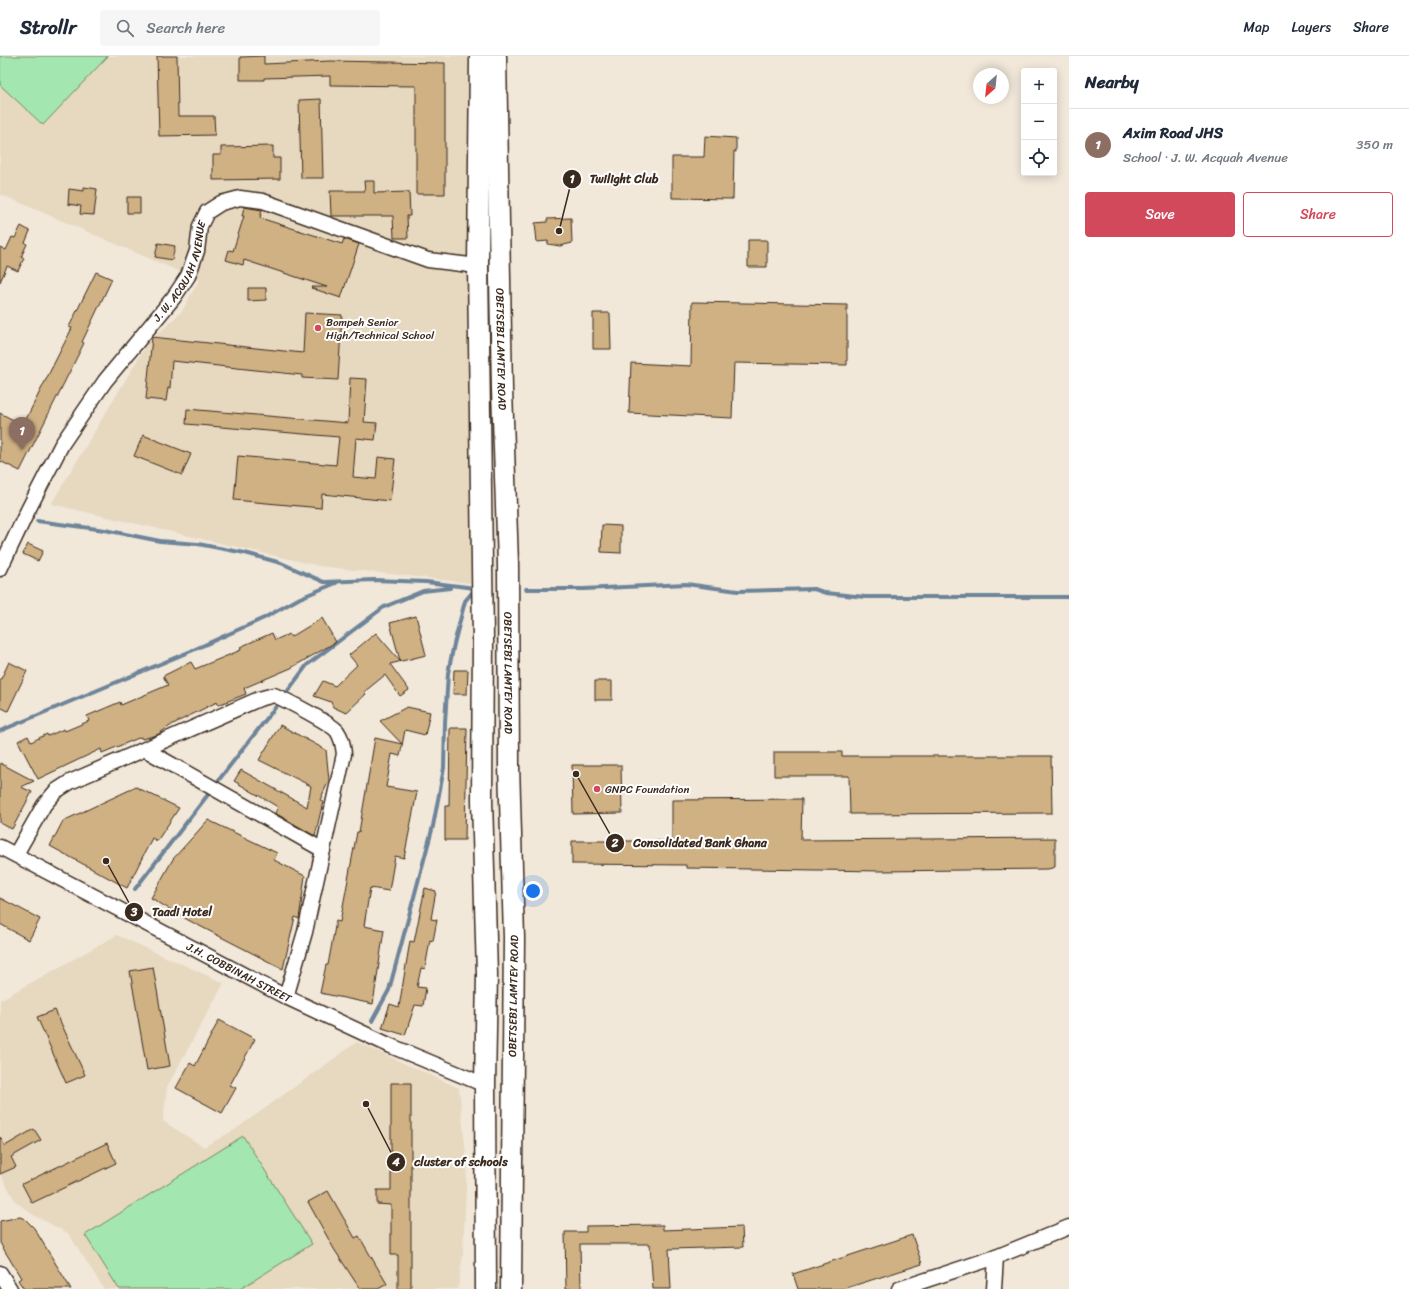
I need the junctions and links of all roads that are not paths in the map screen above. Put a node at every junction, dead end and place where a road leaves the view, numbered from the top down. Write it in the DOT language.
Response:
graph roads {
  1 [pos="480,56"];
  2 [pos="496,56"];
  3 [pos="478,266"];
  4 [pos="0,569"];
  5 [pos="146,750"];
  6 [pos="0,847"];
  7 [pos="323,850"];
  8 [pos="16,854"];
  9 [pos="286,997"];
  10 [pos="485,1085"];
  11 [pos="1069,1227"];
  12 [pos="996,1257"];
  13 [pos="0,1272"];
  14 [pos="10,1289"];
  15 [pos="486,1289"];
  16 [pos="511,1289"];
  17 [pos="899,1289"];
  18 [pos="994,1289"];
  1 -- 3 [label="main road, OBETSEBI LAMTEY ROAD"];
  2 -- 16 [label="main road, OBETSEBI LAMTEY ROAD"];
  3 -- 4 [label="street, J. W. ACQUAH AVENUE"];
  3 -- 10 [label="main road, OBETSEBI LAMTEY ROAD"];
  5 -- 7 [label="street"];
  5 -- 7 [label="street"];
  5 -- 8 [label="street"];
  6 -- 8 [label="street, J.H. COBBINAH STREET"];
  7 -- 9 [label="street"];
  8 -- 9 [label="street, J.H. COBBINAH STREET"];
  9 -- 10 [label="street, J.H. COBBINAH STREET"];
  10 -- 15 [label="main road, OBETSEBI LAMTEY ROAD"];
  11 -- 12 [label="street"];
  12 -- 17 [label="street"];
  12 -- 18 [label="street"];
  13 -- 14 [label="street"];
}
